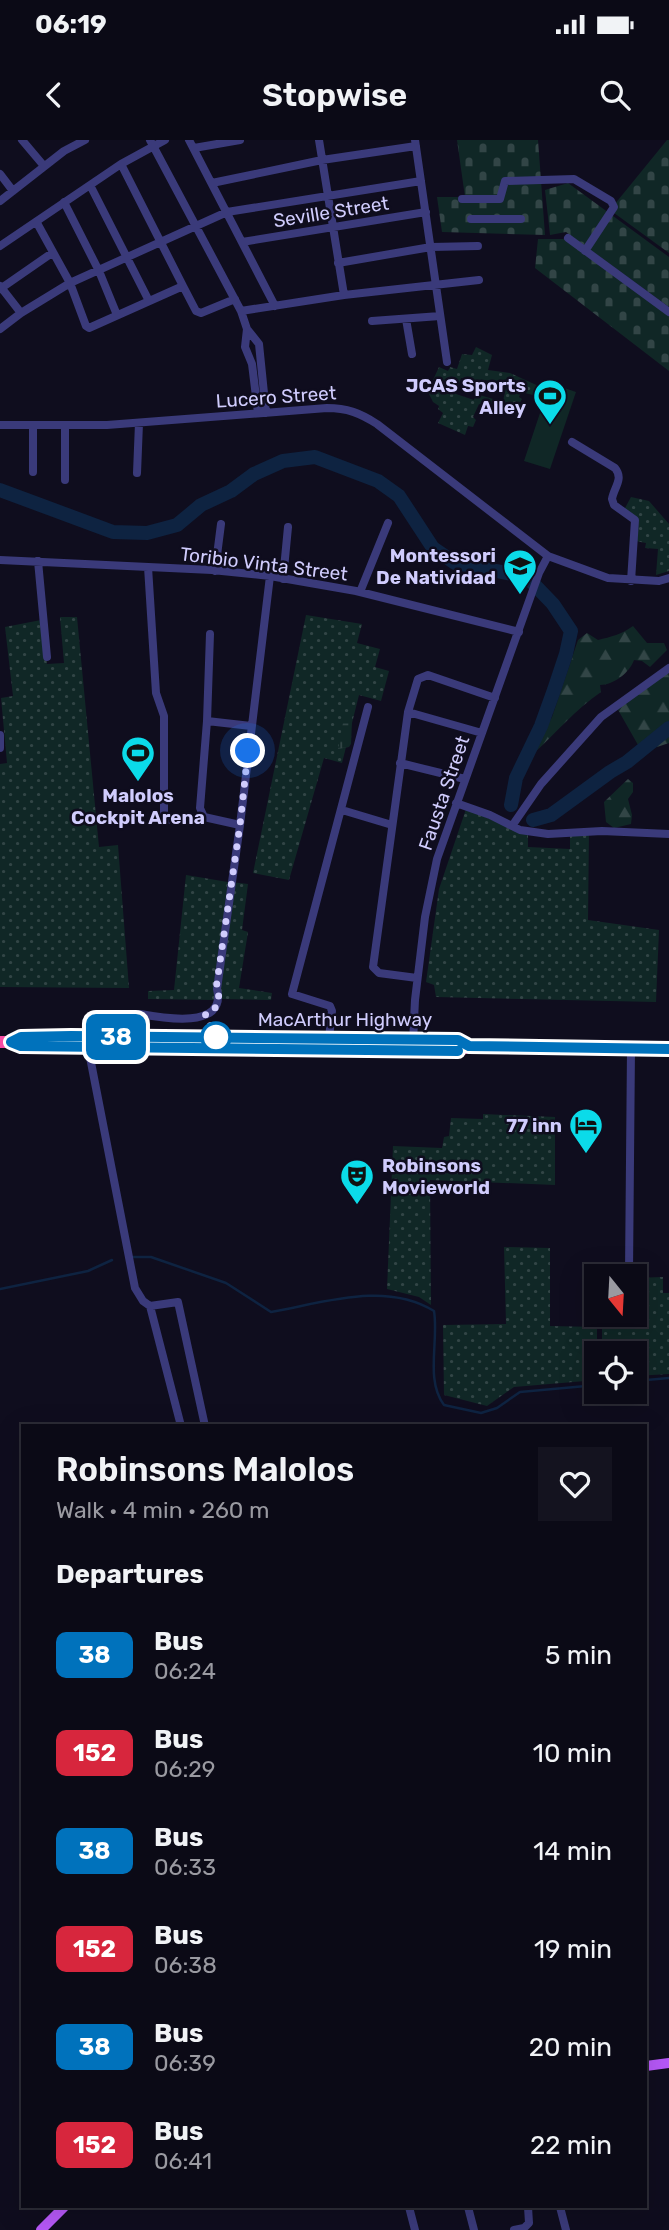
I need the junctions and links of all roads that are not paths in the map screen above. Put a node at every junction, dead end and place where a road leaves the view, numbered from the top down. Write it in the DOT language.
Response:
graph roads {
  1 [pos="22,140"];
  2 [pos="85,140"];
  3 [pos="165,140"];
  4 [pos="240,140"];
  5 [pos="319,140"];
  6 [pos="151,143"];
  7 [pos="416,143"];
  8 [pos="191,144"];
  9 [pos="322,160"];
  10 [pos="121,164"];
  11 [pos="44,166"];
  12 [pos="0,174"];
  13 [pos="421,181"];
  14 [pos="212,183"];
  15 [pos="90,185"];
  16 [pos="13,191"];
  17 [pos="328,195"];
  18 [pos="462,199"];
  19 [pos="500,199"];
  20 [pos="0,201"];
  21 [pos="64,202"];
  22 [pos="227,212"];
  23 [pos="426,212"];
  24 [pos="471,219"];
  25 [pos="500,219"];
  26 [pos="521,219"];
  27 [pos="37,223"];
  28 [pos="197,228"];
  29 [pos="333,228"];
  30 [pos="568,238"];
  31 [pos="242,242"];
  32 [pos="161,243"];
  33 [pos="0,246"];
  34 [pos="478,246"];
  35 [pos="431,247"];
  36 [pos="585,251"];
  37 [pos="52,253"];
  38 [pos="129,258"];
  39 [pos="338,263"];
  40 [pos="99,271"];
  41 [pos="479,280"];
  42 [pos="70,283"];
  43 [pos="435,285"];
  44 [pos="183,286"];
  45 [pos="1,288"];
  46 [pos="344,295"];
  47 [pos="235,299"];
  48 [pos="149,301"];
  49 [pos="275,306"];
  50 [pos="241,311"];
  51 [pos="669,312"];
  52 [pos="21,313"];
  53 [pos="117,315"];
  54 [pos="440,316"];
  55 [pos="405,319"];
  56 [pos="372,321"];
  57 [pos="0,329"];
  58 [pos="247,329"];
  59 [pos="260,353"];
  60 [pos="412,354"];
  61 [pos="249,355"];
  62 [pos="447,362"];
  63 [pos="262,413"];
  64 [pos="139,423"];
  65 [pos="0,425"];
  66 [pos="33,425"];
  67 [pos="65,425"];
  68 [pos="572,442"];
  69 [pos="33,472"];
  70 [pos="137,473"];
  71 [pos="65,480"];
  72 [pos="388,523"];
  73 [pos="221,524"];
  74 [pos="288,527"];
  75 [pos="548,556"];
  76 [pos="0,560"];
  77 [pos="37,561"];
  78 [pos="148,567"];
  79 [pos="215,571"];
  80 [pos="270,576"];
  81 [pos="669,578"];
  82 [pos="283,579"];
  83 [pos="631,581"];
  84 [pos="360,592"];
  85 [pos="519,632"];
  86 [pos="210,634"];
  87 [pos="47,657"];
  88 [pos="669,668"];
  89 [pos="495,698"];
  90 [pos="368,707"];
  91 [pos="408,712"];
  92 [pos="207,721"];
  93 [pos="251,726"];
  94 [pos="482,733"];
  95 [pos="0,735"];
  96 [pos="0,748"];
  97 [pos="400,763"];
  98 [pos="465,779"];
  99 [pos="456,803"];
  100 [pos="342,810"];
  101 [pos="204,817"];
  102 [pos="240,825"];
  103 [pos="392,825"];
  104 [pos="512,826"];
  105 [pos="669,834"];
  106 [pos="417,978"];
  107 [pos="140,1014"];
  108 [pos="329,1038"];
  109 [pos="5,1042"];
  110 [pos="281,1044"];
  111 [pos="413,1045"];
  112 [pos="88,1047"];
  113 [pos="631,1048"];
  114 [pos="669,1049"];
  115 [pos="629,1264"];
  116 [pos="150,1306"];
  117 [pos="180,1424"];
  118 [pos="205,1424"];
  119 [pos="669,2063"];
  120 [pos="647,2066"];
  121 [pos="63,2208"];
  122 [pos="409,2208"];
  123 [pos="468,2208"];
  124 [pos="528,2208"];
  125 [pos="560,2208"];
  126 [pos="41,2230"];
  127 [pos="415,2230"];
  128 [pos="474,2230"];
  129 [pos="514,2230"];
  130 [pos="566,2230"];
  1 -- 11 [label="street"];
  2 -- 11 [label="street"];
  3 -- 6 [label="street"];
  4 -- 8 [label="street"];
  5 -- 9 [label="street"];
  6 -- 10 [label="street"];
  6 -- 28 [label="street"];
  7 -- 9 [label="street"];
  7 -- 13 [label="street"];
  8 -- 14 [label="street"];
  9 -- 14 [label="street"];
  9 -- 17 [label="street"];
  10 -- 15 [label="street"];
  10 -- 32 [label="street"];
  11 -- 16 [label="street"];
  12 -- 16 [label="street"];
  13 -- 17 [label="street"];
  13 -- 23 [label="street"];
  14 -- 22 [label="street"];
  15 -- 21 [label="street"];
  15 -- 38 [label="street"];
  16 -- 20 [label="street"];
  17 -- 22 [label="street"];
  17 -- 29 [label="street"];
  18 -- 19 [label="street"];
  19 -- 25 [label="street"];
  19 -- 36 [label="street"];
  21 -- 27 [label="street"];
  21 -- 40 [label="street"];
  22 -- 28 [label="street"];
  22 -- 31 [label="street"];
  23 -- 29 [label="street, Seville Street"];
  23 -- 35 [label="street"];
  24 -- 25 [label="street"];
  25 -- 26 [label="street"];
  27 -- 33 [label="street"];
  27 -- 37 [label="street"];
  28 -- 32 [label="street"];
  28 -- 47 [label="street"];
  29 -- 31 [label="street, Seville Street"];
  29 -- 39 [label="street"];
  30 -- 36 [label="street"];
  31 -- 49 [label="street"];
  32 -- 38 [label="street"];
  32 -- 44 [label="street"];
  34 -- 35 [label="street"];
  35 -- 39 [label="street"];
  35 -- 43 [label="street"];
  36 -- 51 [label="street"];
  37 -- 42 [label="street"];
  37 -- 45 [label="street"];
  38 -- 40 [label="street"];
  38 -- 48 [label="street"];
  39 -- 46 [label="street"];
  40 -- 42 [label="street"];
  40 -- 53 [label="street"];
  41 -- 43 [label="street"];
  42 -- 52 [label="street"];
  42 -- 53 [label="street"];
  43 -- 46 [label="street"];
  43 -- 54 [label="street"];
  44 -- 47 [label="street"];
  44 -- 48 [label="street"];
  45 -- 52 [label="street"];
  46 -- 49 [label="street"];
  47 -- 50 [label="street"];
  48 -- 53 [label="street"];
  49 -- 50 [label="street"];
  50 -- 58 [label="street"];
  52 -- 57 [label="street"];
  54 -- 55 [label="street"];
  54 -- 62 [label="street"];
  55 -- 56 [label="street"];
  55 -- 60 [label="street"];
  58 -- 59 [label="street"];
  58 -- 61 [label="street"];
  59 -- 61 [label="street"];
  59 -- 63 [label="street"];
  61 -- 63 [label="street"];
  63 -- 64 [label="street, Lucero Street"];
  63 -- 75 [label="street, Lucero Street"];
  64 -- 67 [label="street, Lucero Street"];
  64 -- 70 [label="street"];
  65 -- 66 [label="street, Lucero Street"];
  66 -- 67 [label="street, Lucero Street"];
  66 -- 69 [label="street"];
  67 -- 71 [label="street"];
  68 -- 83 [label="street"];
  72 -- 84 [label="street"];
  73 -- 79 [label="street"];
  74 -- 82 [label="street"];
  75 -- 83 [label="street, Lucero Street"];
  75 -- 85 [label="street, Fausta Street"];
  76 -- 77 [label="street, Toribio Vinta Street"];
  77 -- 78 [label="street, Toribio Vinta Street"];
  77 -- 87 [label="street"];
  78 -- 79 [label="street, Toribio Vinta Street"];
  78 -- 101 [label="street"];
  79 -- 80 [label="street, Toribio Vinta Street"];
  80 -- 82 [label="street, Toribio Vinta Street"];
  80 -- 93 [label="street"];
  81 -- 83 [label="street, Lucero Street"];
  82 -- 84 [label="street, Toribio Vinta Street"];
  84 -- 85 [label="street, Toribio Vinta Street"];
  85 -- 89 [label="street, Fausta Street"];
  86 -- 92 [label="street"];
  88 -- 104 [label="street"];
  89 -- 91 [label="street"];
  89 -- 94 [label="street, Fausta Street"];
  90 -- 100 [label="street"];
  91 -- 94 [label="street"];
  91 -- 97 [label="street"];
  92 -- 93 [label="street"];
  92 -- 101 [label="street"];
  93 -- 102 [label="street"];
  94 -- 98 [label="street, Fausta Street"];
  95 -- 96 [label="street"];
  97 -- 98 [label="street"];
  97 -- 103 [label="street"];
  98 -- 99 [label="street, Fausta Street"];
  99 -- 104 [label="street"];
  99 -- 106 [label="street, Fausta Street"];
  100 -- 103 [label="street"];
  100 -- 108 [label="street"];
  101 -- 102 [label="street"];
  102 -- 107 [label="street"];
  103 -- 106 [label="street"];
  104 -- 105 [label="street"];
  106 -- 111 [label="street, Fausta Street"];
  108 -- 110 [label="highway, MacArthur Highway"];
  108 -- 111 [label="highway, MacArthur Highway"];
  109 -- 110 [label="highway, MacArthur Highway"];
  109 -- 112 [label="highway, MacArthur Highway"];
  110 -- 111 [label="highway, MacArthur Highway"];
  110 -- 112 [label="highway, MacArthur Highway"];
  111 -- 113 [label="highway, MacArthur Highway"];
  112 -- 116 [label="street"];
  113 -- 114 [label="highway, MacArthur Highway"];
  113 -- 115 [label="street"];
  116 -- 117 [label="street"];
  116 -- 118 [label="street"];
  119 -- 120 [label="main road"];
  121 -- 126 [label="main road"];
  122 -- 127 [label="street"];
  123 -- 128 [label="street"];
  124 -- 129 [label="street"];
  125 -- 130 [label="street"];
}
